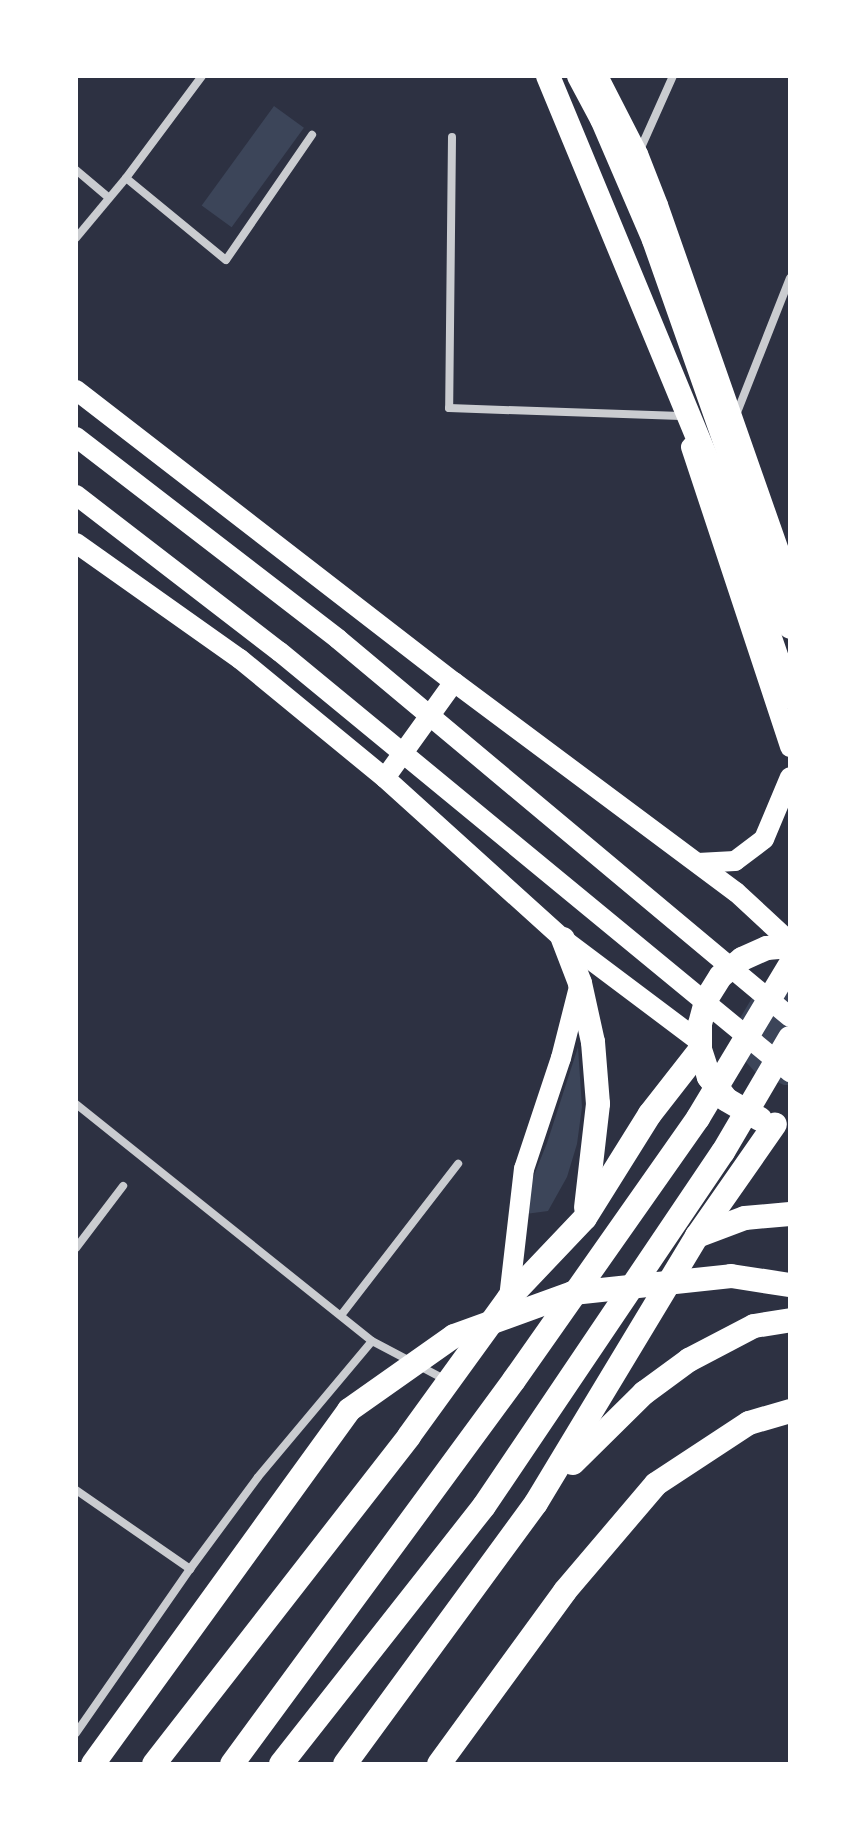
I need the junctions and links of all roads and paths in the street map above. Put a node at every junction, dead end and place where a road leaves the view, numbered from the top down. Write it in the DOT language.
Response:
graph roads {
  1 [pos="202,76"];
  2 [pos="548,76"];
  3 [pos="579,76"];
  4 [pos="598,76"];
  5 [pos="673,76"];
  6 [pos="312,135"];
  7 [pos="452,137"];
  8 [pos="638,154"];
  9 [pos="76,170"];
  10 [pos="126,178"];
  11 [pos="108,197"];
  12 [pos="76,238"];
  13 [pos="790,278"];
  14 [pos="76,390"];
  15 [pos="681,416"];
  16 [pos="733,422"];
  17 [pos="76,437"];
  18 [pos="76,495"];
  19 [pos="76,543"];
  20 [pos="784,548"];
  21 [pos="790,581"];
  22 [pos="790,627"];
  23 [pos="454,682"];
  24 [pos="790,696"];
  25 [pos="790,747"];
  26 [pos="790,777"];
  27 [pos="385,778"];
  28 [pos="698,863"];
  29 [pos="563,939"];
  30 [pos="790,944"];
  31 [pos="790,965"];
  32 [pos="580,983"];
  33 [pos="790,1017"];
  34 [pos="790,1038"];
  35 [pos="700,1046"];
  36 [pos="790,1072"];
  37 [pos="76,1104"];
  38 [pos="783,1123"];
  39 [pos="458,1164"];
  40 [pos="123,1186"];
  41 [pos="790,1214"];
  42 [pos="585,1218"];
  43 [pos="697,1236"];
  44 [pos="76,1248"];
  45 [pos="790,1285"];
  46 [pos="509,1298"];
  47 [pos="342,1314"];
  48 [pos="790,1320"];
  49 [pos="372,1341"];
  50 [pos="449,1381"];
  51 [pos="790,1411"];
  52 [pos="76,1490"];
  53 [pos="536,1503"];
  54 [pos="190,1569"];
  55 [pos="76,1733"];
  56 [pos="93,1764"];
  57 [pos="154,1764"];
  58 [pos="232,1764"];
  59 [pos="281,1764"];
  60 [pos="345,1764"];
  61 [pos="439,1764"];
  1 -- 10 [label="street"];
  2 -- 15 [label="main road"];
  2 -- 24 [label="highway"];
  3 -- 22 [label="highway"];
  4 -- 8 [label="main road"];
  5 -- 8 [label="street"];
  6 -- 10 [label="street"];
  7 -- 15 [label="street"];
  8 -- 16 [label="main road"];
  9 -- 11 [label="street"];
  10 -- 11 [label="street"];
  11 -- 12 [label="street"];
  13 -- 16 [label="street"];
  14 -- 23 [label="main road"];
  15 -- 25 [label="main road"];
  16 -- 20 [label="main road"];
  17 -- 33 [label="main road"];
  18 -- 36 [label="main road"];
  19 -- 27 [label="main road"];
  20 -- 21 [label="main road"];
  23 -- 27 [label="main road"];
  23 -- 28 [label="main road"];
  26 -- 28 [label="main road"];
  27 -- 29 [label="main road"];
  28 -- 30 [label="main road"];
  29 -- 32 [label="highway"];
  29 -- 35 [label="main road"];
  30 -- 35 [label="highway"];
  31 -- 58 [label="highway"];
  32 -- 42 [label="highway"];
  32 -- 46 [label="main road"];
  34 -- 59 [label="highway"];
  35 -- 38 [label="highway"];
  35 -- 42 [label="highway"];
  37 -- 47 [label="street"];
  38 -- 43 [label="highway"];
  39 -- 47 [label="street"];
  40 -- 44 [label="street"];
  41 -- 43 [label="highway"];
  42 -- 46 [label="highway"];
  43 -- 53 [label="highway"];
  45 -- 56 [label="highway"];
  46 -- 50 [label="highway"];
  47 -- 49 [label="street"];
  48 -- 53 [label="highway"];
  49 -- 50 [label="street"];
  49 -- 54 [label="street"];
  50 -- 57 [label="highway"];
  51 -- 61 [label="highway"];
  52 -- 54 [label="street"];
  53 -- 60 [label="highway"];
  54 -- 55 [label="street"];
}
